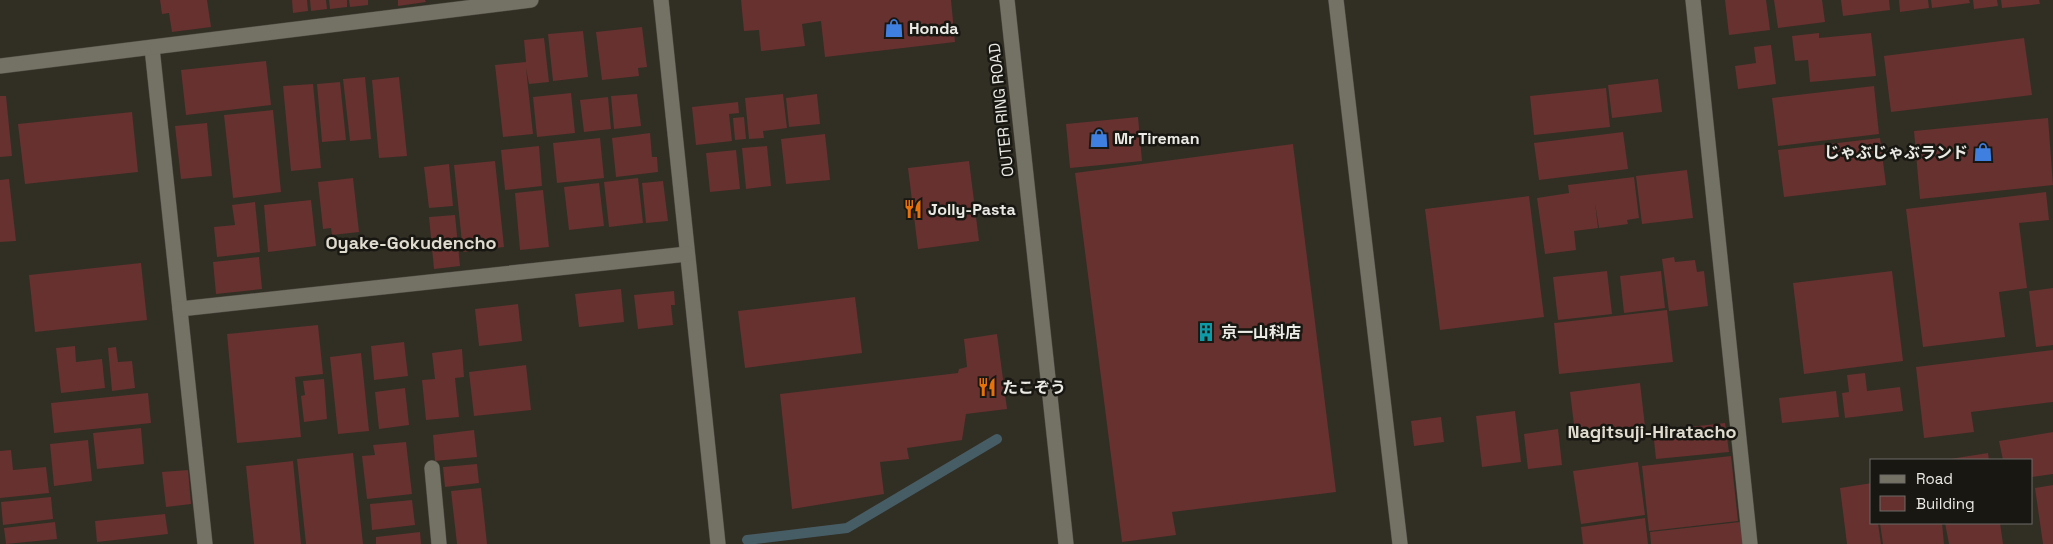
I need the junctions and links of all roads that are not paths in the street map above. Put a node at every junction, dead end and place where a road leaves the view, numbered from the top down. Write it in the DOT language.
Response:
graph roads {
  1 [pos="531,0"];
  2 [pos="661,0"];
  3 [pos="1007,0"];
  4 [pos="1336,0"];
  5 [pos="1693,0"];
  6 [pos="152,48"];
  7 [pos="0,66"];
  8 [pos="687,254"];
  9 [pos="180,309"];
  10 [pos="432,468"];
  11 [pos="205,544"];
  12 [pos="439,544"];
  13 [pos="718,544"];
  14 [pos="1066,544"];
  15 [pos="1400,544"];
  16 [pos="1750,544"];
  1 -- 6 [label="street"];
  2 -- 8 [label="street"];
  3 -- 14 [label="street, OUTER RING ROAD"];
  4 -- 15 [label="street"];
  5 -- 16 [label="street"];
  6 -- 7 [label="street"];
  6 -- 9 [label="street"];
  8 -- 9 [label="street"];
  8 -- 13 [label="street"];
  9 -- 11 [label="street"];
  10 -- 12 [label="street"];
}
